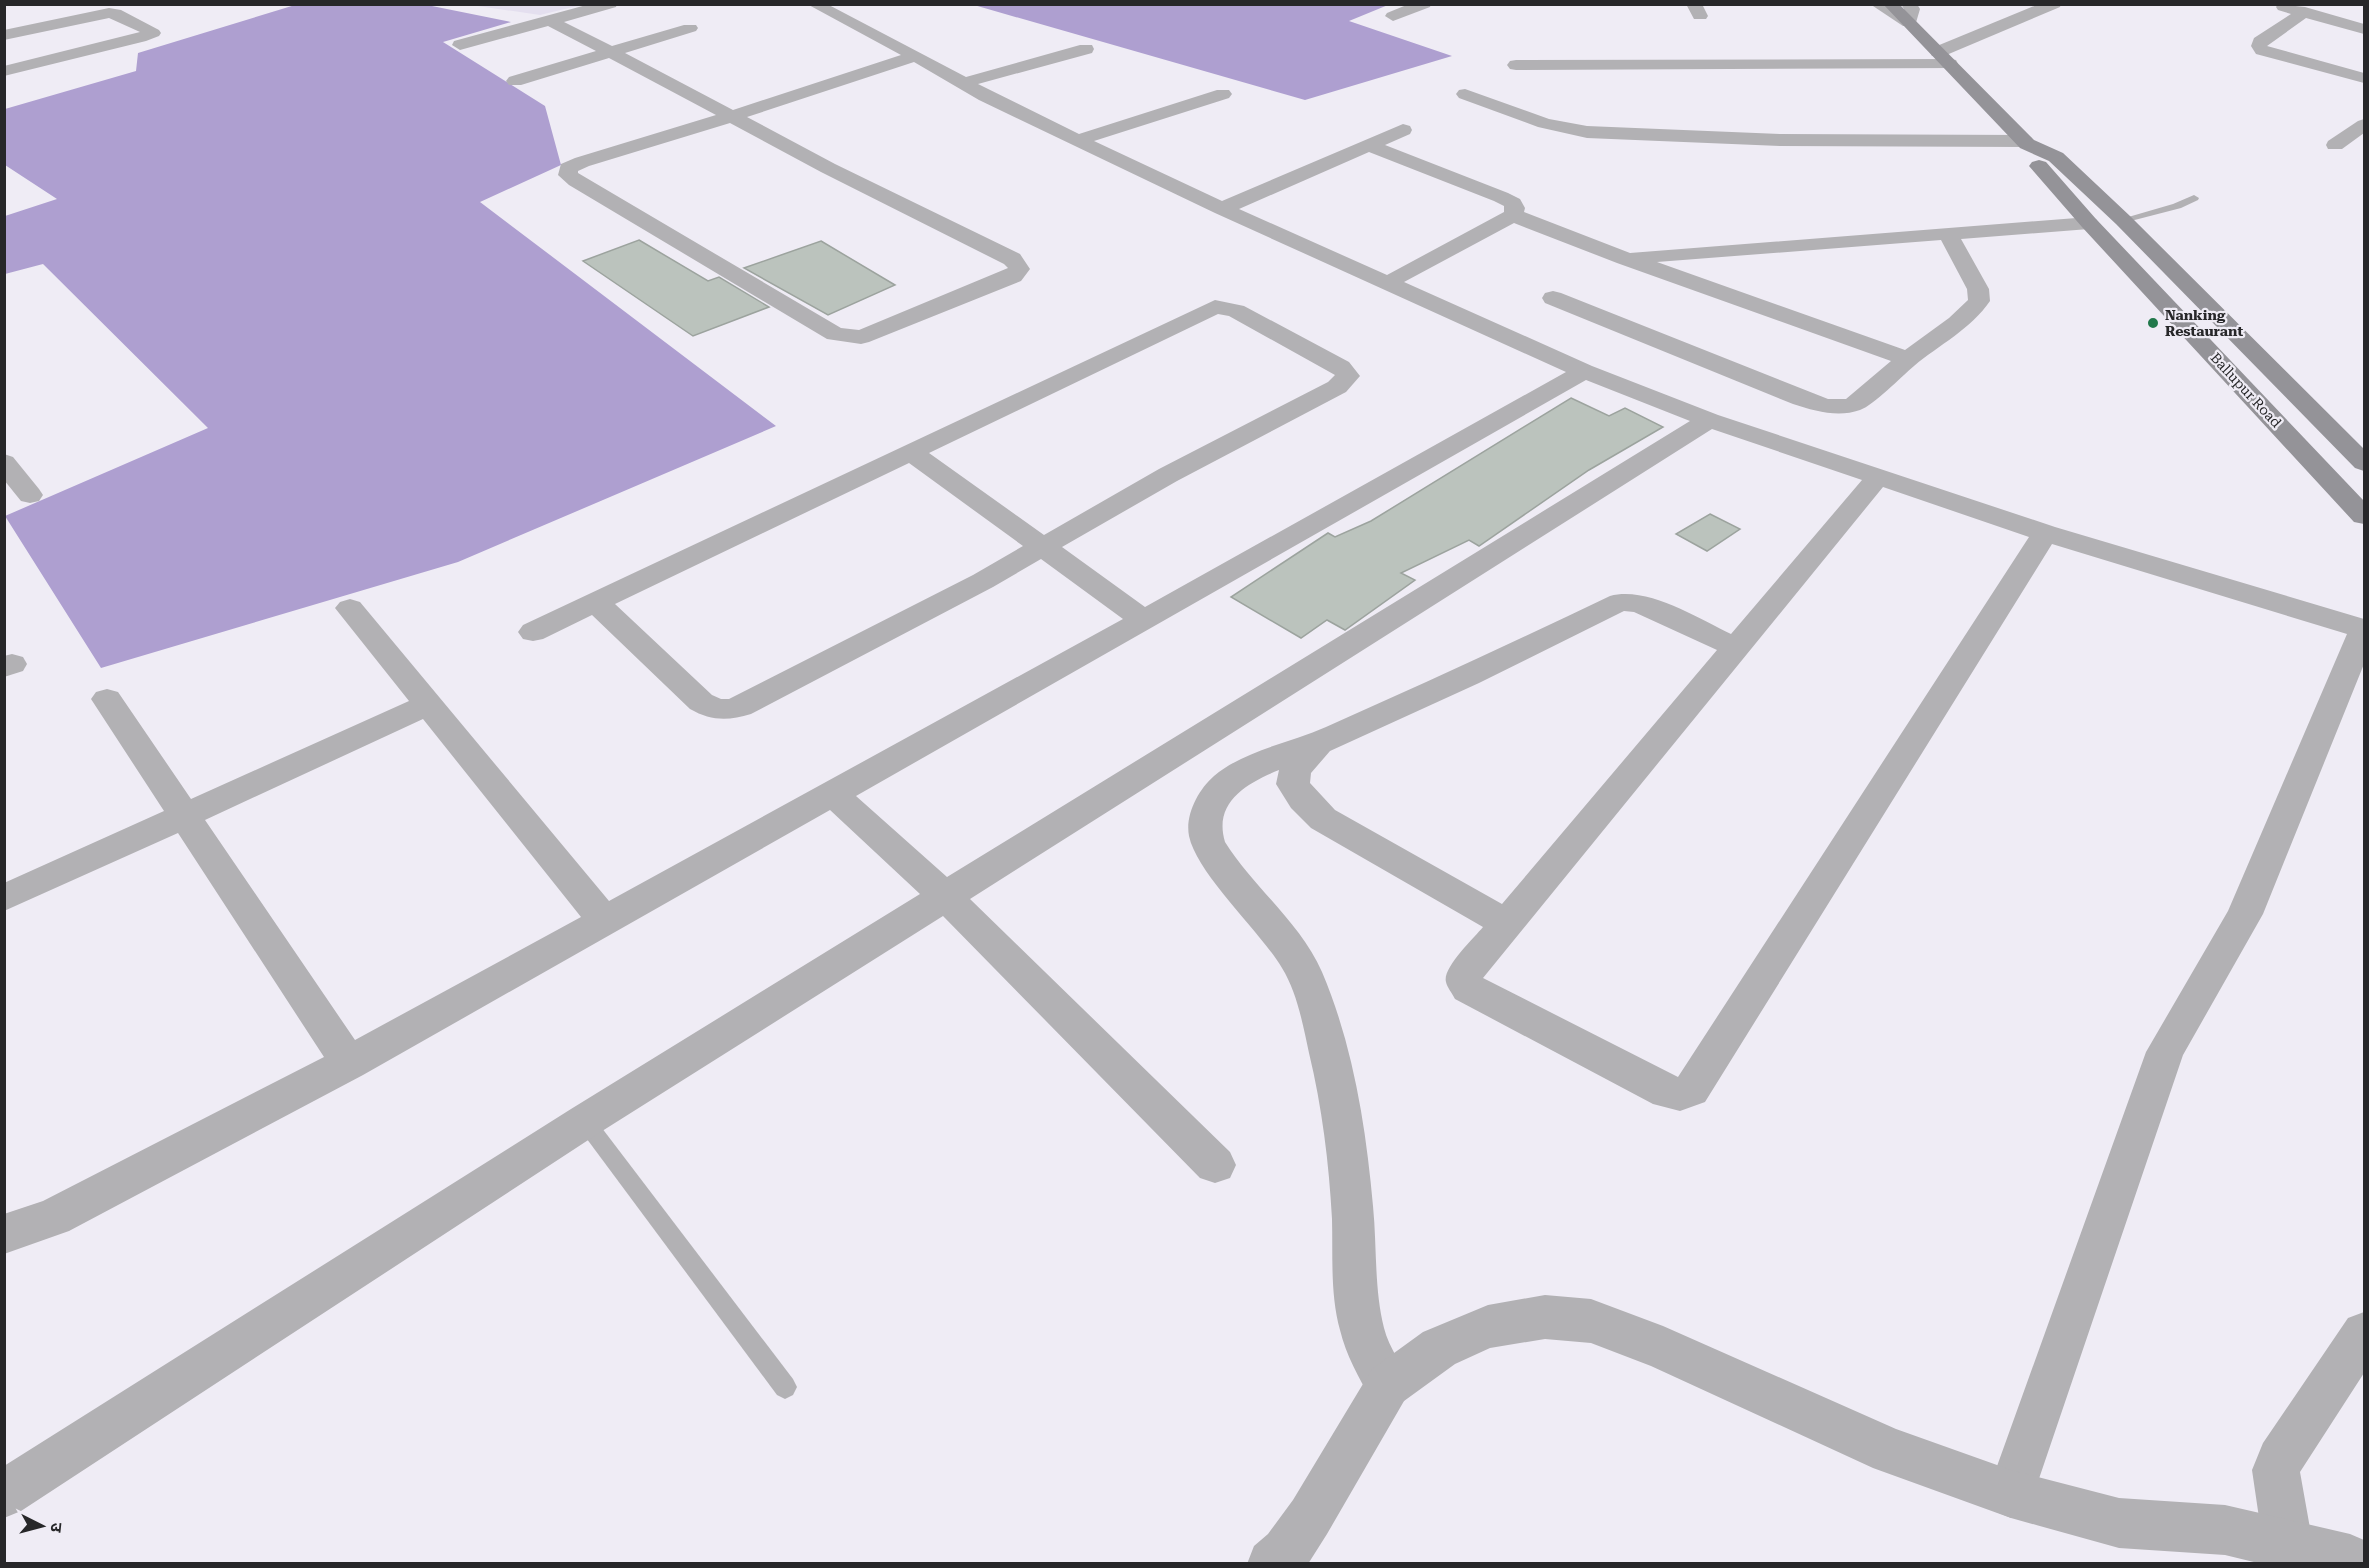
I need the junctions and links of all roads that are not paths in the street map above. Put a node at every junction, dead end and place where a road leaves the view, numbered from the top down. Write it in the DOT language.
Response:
graph roads {
  1 [pos="610,4"];
  2 [pos="814,4"];
  3 [pos="1424,4"];
  4 [pos="1877,4"];
  5 [pos="1890,4"];
  6 [pos="1908,4"];
  7 [pos="2054,4"];
  8 [pos="2277,4"];
  9 [pos="2305,12"];
  10 [pos="1393,16"];
  11 [pos="550,21"];
  12 [pos="1909,23"];
  13 [pos="690,28"];
  14 [pos="2364,29"];
  15 [pos="4,35"];
  16 [pos="460,45"];
  17 [pos="1086,49"];
  18 [pos="611,51"];
  19 [pos="916,56"];
  20 [pos="1944,58"];
  21 [pos="1516,64"];
  22 [pos="4,71"];
  23 [pos="2364,78"];
  24 [pos="515,81"];
  25 [pos="964,83"];
  26 [pos="1223,94"];
  27 [pos="1465,94"];
  28 [pos="733,116"];
  29 [pos="2364,125"];
  30 [pos="1403,130"];
  31 [pos="1078,140"];
  32 [pos="1368,145"];
  33 [pos="2335,145"];
  34 [pos="2027,147"];
  35 [pos="2194,198"];
  36 [pos="1222,209"];
  37 [pos="1513,215"];
  38 [pos="2123,220"];
  39 [pos="2089,224"];
  40 [pos="1949,235"];
  41 [pos="1625,258"];
  42 [pos="1389,282"];
  43 [pos="1553,298"];
  44 [pos="1908,359"];
  45 [pos="1584,370"];
  46 [pos="1709,420"];
  47 [pos="912,453"];
  48 [pos="4,462"];
  49 [pos="2364,463"];
  50 [pos="1879,476"];
  51 [pos="30,495"];
  52 [pos="2364,516"];
  53 [pos="2044,533"];
  54 [pos="1043,549"];
  55 [pos="595,602"];
  56 [pos="351,608"];
  57 [pos="1144,620"];
  58 [pos="2364,629"];
  59 [pos="532,632"];
  60 [pos="1737,648"];
  61 [pos="107,699"];
  62 [pos="429,704"];
  63 [pos="1319,743"];
  64 [pos="832,793"];
  65 [pos="185,815"];
  66 [pos="946,897"];
  67 [pos="4,898"];
  68 [pos="604,920"];
  69 [pos="1507,924"];
  70 [pos="349,1063"];
  71 [pos="585,1121"];
  72 [pos="1215,1165"];
  73 [pos="4,1234"];
  74 [pos="2364,1334"];
  75 [pos="1388,1385"];
  76 [pos="785,1387"];
  77 [pos="4,1494"];
  78 [pos="2011,1494"];
  79 [pos="2288,1545"];
  80 [pos="1272,1563"];
  81 [pos="2359,1563"];
  1 -- 11 [label="street"];
  2 -- 19 [label="street"];
  3 -- 10 [label="street"];
  4 -- 12 [label="street"];
  5 -- 12 [label="main road, Ballupur Road"];
  6 -- 12 [label="street"];
  7 -- 20 [label="street"];
  8 -- 9 [label="street"];
  9 -- 14 [label="street"];
  9 -- 23 [label="street"];
  11 -- 16 [label="street"];
  11 -- 18 [label="street"];
  12 -- 20 [label="main road, Ballupur Road"];
  13 -- 18 [label="street"];
  15 -- 22 [label="street"];
  17 -- 25 [label="street"];
  18 -- 24 [label="street"];
  18 -- 28 [label="street"];
  19 -- 25 [label="street"];
  19 -- 28 [label="street"];
  20 -- 21 [label="street"];
  20 -- 34 [label="main road, Ballupur Road"];
  25 -- 31 [label="street"];
  26 -- 31 [label="street"];
  27 -- 34 [label="street"];
  28 -- 28 [label="street"];
  29 -- 33 [label="street"];
  30 -- 32 [label="street"];
  31 -- 36 [label="street"];
  32 -- 36 [label="street"];
  32 -- 37 [label="street"];
  34 -- 38 [label="main road"];
  34 -- 39 [label="main road, Ballupur Road"];
  35 -- 38 [label="lane"];
  36 -- 42 [label="street"];
  37 -- 41 [label="street"];
  37 -- 42 [label="street"];
  38 -- 49 [label="main road"];
  39 -- 40 [label="street"];
  39 -- 52 [label="main road, Ballupur Road"];
  40 -- 41 [label="street"];
  40 -- 44 [label="street"];
  41 -- 44 [label="street"];
  42 -- 45 [label="street"];
  43 -- 44 [label="street"];
  45 -- 46 [label="street"];
  45 -- 57 [label="street"];
  46 -- 50 [label="street"];
  46 -- 66 [label="street"];
  47 -- 54 [label="street"];
  47 -- 54 [label="street"];
  47 -- 55 [label="street"];
  48 -- 51 [label="street"];
  50 -- 53 [label="street"];
  50 -- 60 [label="street"];
  53 -- 58 [label="street"];
  53 -- 69 [label="street"];
  54 -- 55 [label="street"];
  54 -- 57 [label="street"];
  55 -- 59 [label="street"];
  56 -- 62 [label="street"];
  57 -- 64 [label="street"];
  58 -- 78 [label="street"];
  60 -- 63 [label="street"];
  60 -- 69 [label="street"];
  61 -- 65 [label="street"];
  62 -- 65 [label="street"];
  62 -- 68 [label="street"];
  63 -- 69 [label="street"];
  63 -- 75 [label="street"];
  64 -- 66 [label="street"];
  64 -- 68 [label="street"];
  65 -- 67 [label="street"];
  65 -- 70 [label="street"];
  66 -- 71 [label="street"];
  66 -- 72 [label="street"];
  68 -- 70 [label="street"];
  70 -- 73 [label="street"];
  71 -- 76 [label="lane"];
  71 -- 77 [label="street"];
  74 -- 79 [label="street"];
  75 -- 78 [label="street"];
  75 -- 80 [label="street"];
  78 -- 79 [label="street"];
  79 -- 81 [label="street"];
}
